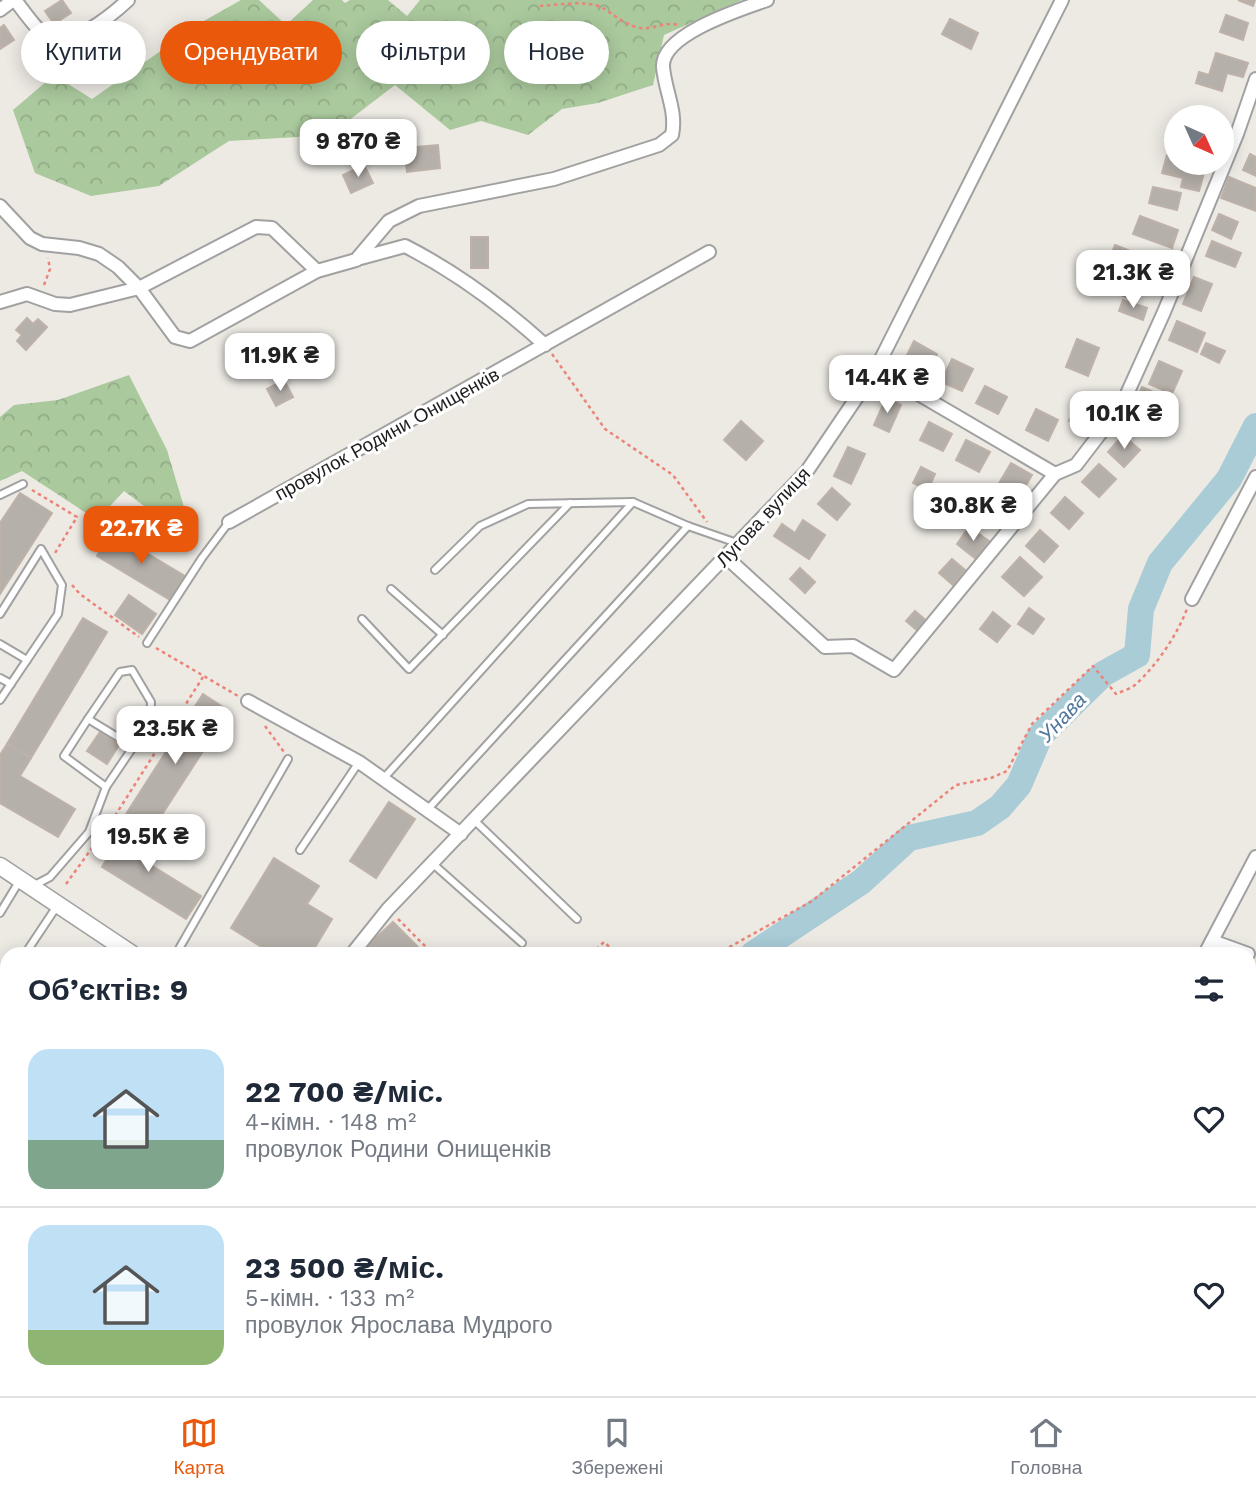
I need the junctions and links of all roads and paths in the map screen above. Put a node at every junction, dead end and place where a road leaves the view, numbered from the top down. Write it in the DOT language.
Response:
graph roads {
  1 [pos="14,0"];
  2 [pos="128,0"];
  3 [pos="767,0"];
  4 [pos="1062,0"];
  5 [pos="540,6"];
  6 [pos="0,10"];
  7 [pos="688,34"];
  8 [pos="1256,79"];
  9 [pos="0,206"];
  10 [pos="42,244"];
  11 [pos="709,252"];
  12 [pos="356,260"];
  13 [pos="317,271"];
  14 [pos="139,288"];
  15 [pos="36,296"];
  16 [pos="0,302"];
  17 [pos="545,345"];
  18 [pos="876,369"];
  19 [pos="1055,474"];
  20 [pos="1256,477"];
  21 [pos="23,484"];
  22 [pos="0,495"];
  23 [pos="633,502"];
  24 [pos="570,503"];
  25 [pos="229,522"];
  26 [pos="688,526"];
  27 [pos="717,536"];
  28 [pos="739,544"];
  29 [pos="726,557"];
  30 [pos="48,564"];
  31 [pos="435,570"];
  32 [pos="391,589"];
  33 [pos="79,594"];
  34 [pos="1192,598"];
  35 [pos="0,614"];
  36 [pos="362,619"];
  37 [pos="443,635"];
  38 [pos="147,643"];
  39 [pos="0,644"];
  40 [pos="27,660"];
  41 [pos="203,677"];
  42 [pos="0,678"];
  43 [pos="11,684"];
  44 [pos="0,699"];
  45 [pos="248,701"];
  46 [pos="88,719"];
  47 [pos="264,724"];
  48 [pos="134,747"];
  49 [pos="288,758"];
  50 [pos="359,762"];
  51 [pos="383,779"];
  52 [pos="106,787"];
  53 [pos="427,810"];
  54 [pos="474,820"];
  55 [pos="461,834"];
  56 [pos="300,850"];
  57 [pos="1256,857"];
  58 [pos="432,863"];
  59 [pos="0,866"];
  60 [pos="26,883"];
  61 [pos="66,884"];
  62 [pos="58,905"];
  63 [pos="387,909"];
  64 [pos="0,914"];
  65 [pos="577,919"];
  66 [pos="1212,942"];
  67 [pos="522,943"];
  68 [pos="31,947"];
  69 [pos="121,947"];
  70 [pos="180,947"];
  71 [pos="357,947"];
  72 [pos="426,947"];
  73 [pos="730,947"];
  74 [pos="1209,947"];
  75 [pos="1227,947"];
  1 -- 2 [label="street"];
  1 -- 6 [label="street"];
  3 -- 7 [label="street"];
  4 -- 18 [label="street, Лугова вулиця"];
  5 -- 7 [label="path"];
  7 -- 12 [label="street"];
  8 -- 19 [label="street"];
  9 -- 10 [label="street"];
  10 -- 14 [label="street"];
  10 -- 15 [label="path"];
  11 -- 17 [label="street, провулок Родини Онищенків"];
  12 -- 13 [label="street"];
  12 -- 17 [label="street"];
  13 -- 14 [label="street"];
  13 -- 14 [label="street"];
  14 -- 15 [label="street"];
  15 -- 16 [label="street"];
  17 -- 25 [label="street, провулок Родини Онищенків"];
  17 -- 27 [label="path"];
  18 -- 19 [label="street"];
  18 -- 28 [label="street, Лугова вулиця"];
  19 -- 29 [label="street"];
  20 -- 34 [label="street"];
  21 -- 22 [label="lane"];
  21 -- 30 [label="path"];
  23 -- 24 [label="lane"];
  23 -- 26 [label="lane"];
  23 -- 51 [label="lane"];
  24 -- 31 [label="lane"];
  24 -- 37 [label="lane"];
  25 -- 38 [label="lane"];
  26 -- 27 [label="lane"];
  26 -- 53 [label="lane"];
  27 -- 28 [label="lane"];
  28 -- 29 [label="street, Лугова вулиця"];
  29 -- 54 [label="street, Лугова вулиця"];
  30 -- 35 [label="lane"];
  30 -- 40 [label="lane"];
  32 -- 37 [label="lane"];
  33 -- 38 [label="path"];
  34 -- 73 [label="path"];
  36 -- 37 [label="lane"];
  38 -- 41 [label="path"];
  39 -- 40 [label="lane"];
  40 -- 43 [label="lane"];
  41 -- 45 [label="path"];
  41 -- 61 [label="path"];
  42 -- 43 [label="lane"];
  43 -- 44 [label="lane"];
  45 -- 50 [label="street"];
  46 -- 48 [label="lane"];
  46 -- 48 [label="lane"];
  46 -- 52 [label="lane"];
  47 -- 49 [label="path"];
  48 -- 52 [label="lane"];
  49 -- 70 [label="lane"];
  50 -- 51 [label="street"];
  50 -- 56 [label="lane"];
  51 -- 53 [label="street"];
  52 -- 60 [label="lane"];
  53 -- 55 [label="street"];
  54 -- 55 [label="street, Лугова вулиця"];
  54 -- 65 [label="lane"];
  55 -- 58 [label="street, Лугова вулиця"];
  57 -- 66 [label="street"];
  58 -- 63 [label="street, Лугова вулиця"];
  58 -- 67 [label="lane"];
  59 -- 60 [label="street"];
  60 -- 62 [label="street"];
  60 -- 64 [label="lane"];
  62 -- 68 [label="lane"];
  62 -- 69 [label="street"];
  63 -- 71 [label="street, Лугова вулиця"];
  63 -- 72 [label="path"];
  66 -- 74 [label="street"];
  66 -- 75 [label="street"];
}
